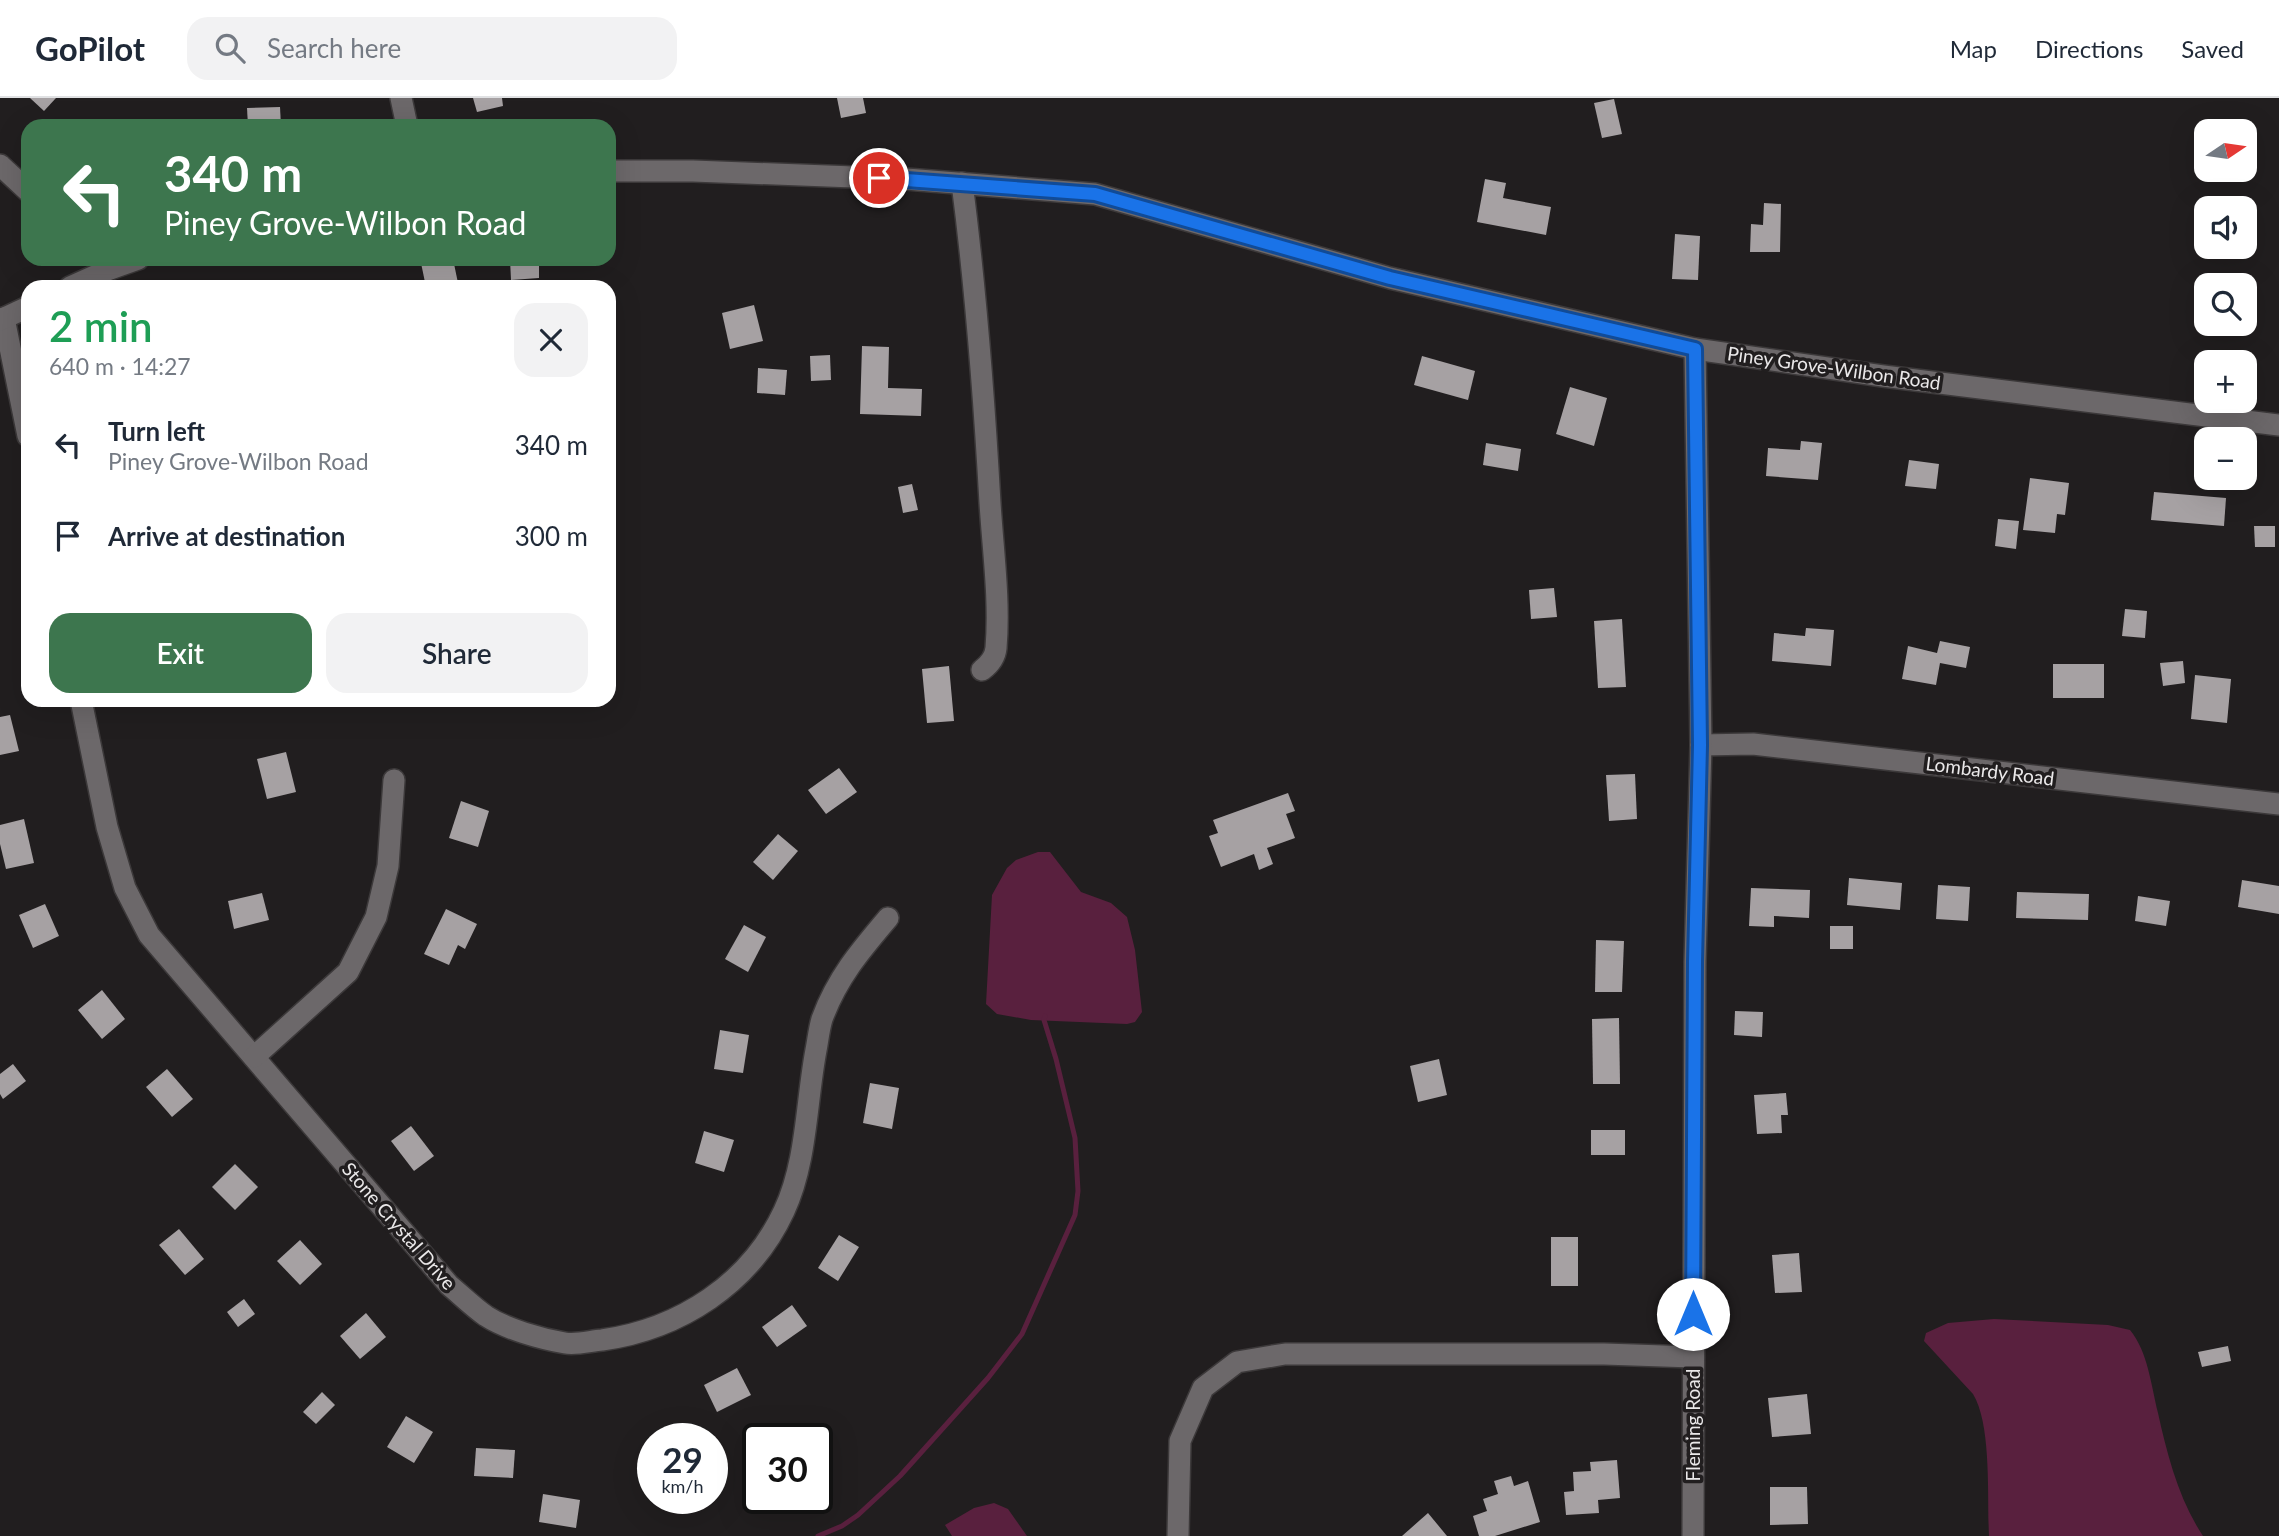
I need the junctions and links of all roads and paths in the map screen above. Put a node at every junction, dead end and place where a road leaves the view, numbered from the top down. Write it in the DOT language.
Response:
graph roads {
  1 [pos="401,98"];
  2 [pos="406,119"];
  3 [pos="0,165"];
  4 [pos="616,171"];
  5 [pos="21,184"];
  6 [pos="962,184"];
  7 [pos="102,266"];
  8 [pos="81,280"];
  9 [pos="21,310"];
  10 [pos="2,319"];
  11 [pos="1695,349"];
  12 [pos="21,404"];
  13 [pos="2279,425"];
  14 [pos="982,670"];
  15 [pos="82,707"];
  16 [pos="1700,745"];
  17 [pos="394,780"];
  18 [pos="2279,804"];
  19 [pos="888,918"];
  20 [pos="254,1057"];
  21 [pos="1693,1357"];
  22 [pos="1178,1536"];
  23 [pos="1693,1536"];
  1 -- 2 [label="street"];
  3 -- 5 [label="street"];
  4 -- 6 [label="street, Piney Grove-Wilbon Road"];
  6 -- 11 [label="street, Piney Grove-Wilbon Road"];
  6 -- 14 [label="street"];
  7 -- 8 [label="street"];
  9 -- 10 [label="street"];
  10 -- 12 [label="street"];
  11 -- 13 [label="street, Piney Grove-Wilbon Road"];
  11 -- 16 [label="street, Fleming Road"];
  15 -- 20 [label="street, Stone Crystal Drive"];
  16 -- 18 [label="street, Lombardy Road"];
  16 -- 21 [label="street, Fleming Road"];
  17 -- 20 [label="street"];
  19 -- 20 [label="street, Stone Crystal Drive"];
  21 -- 22 [label="street"];
  21 -- 23 [label="street, Fleming Road"];
}
